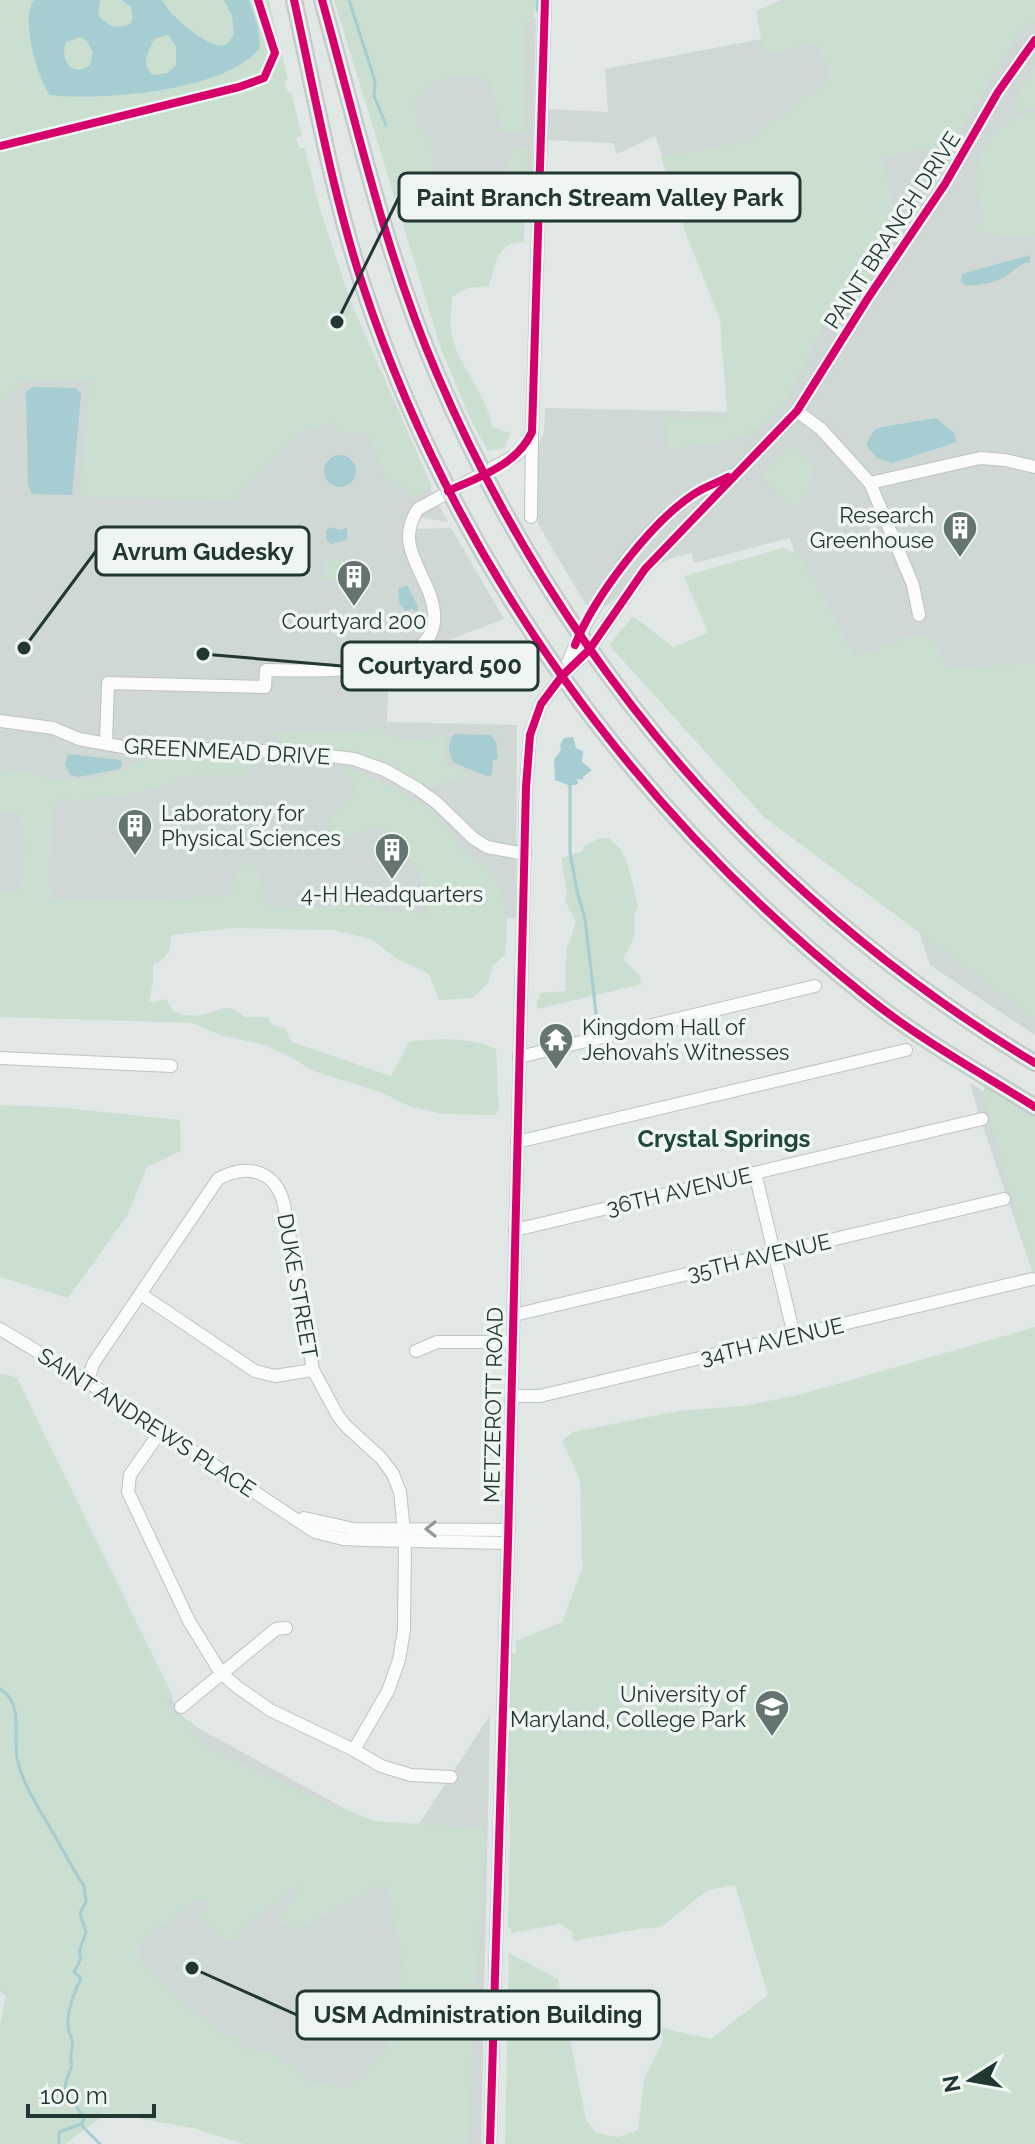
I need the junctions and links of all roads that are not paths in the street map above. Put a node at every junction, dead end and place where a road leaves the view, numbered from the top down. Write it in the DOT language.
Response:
graph roads {
  1 [pos="294,0"];
  2 [pos="322,0"];
  3 [pos="545,0"];
  4 [pos="1035,40"];
  5 [pos="539,196"];
  6 [pos="627,205"];
  7 [pos="797,411"];
  8 [pos="532,432"];
  9 [pos="1035,467"];
  10 [pos="742,470"];
  11 [pos="486,474"];
  12 [pos="870,483"];
  13 [pos="452,498"];
  14 [pos="432,500"];
  15 [pos="531,517"];
  16 [pos="919,615"];
  17 [pos="579,635"];
  18 [pos="589,650"];
  19 [pos="562,676"];
  20 [pos="0,721"];
  21 [pos="106,743"];
  22 [pos="525,854"];
  23 [pos="815,986"];
  24 [pos="906,1050"];
  25 [pos="519,1057"];
  26 [pos="0,1058"];
  27 [pos="1035,1063"];
  28 [pos="171,1066"];
  29 [pos="1035,1107"];
  30 [pos="982,1119"];
  31 [pos="517,1142"];
  32 [pos="755,1173"];
  33 [pos="1004,1199"];
  34 [pos="515,1230"];
  35 [pos="775,1253"];
  36 [pos="1032,1279"];
  37 [pos="142,1295"];
  38 [pos="514,1315"];
  39 [pos="0,1329"];
  40 [pos="794,1335"];
  41 [pos="513,1342"];
  42 [pos="416,1351"];
  43 [pos="313,1370"];
  44 [pos="88,1382"];
  45 [pos="512,1396"];
  46 [pos="160,1432"];
  47 [pos="405,1535"];
  48 [pos="508,1536"];
  49 [pos="286,1628"];
  50 [pos="221,1673"];
  51 [pos="181,1707"];
  52 [pos="354,1750"];
  53 [pos="451,1777"];
  54 [pos="490,2144"];
  1 -- 13 [label="main road"];
  2 -- 11 [label="main road"];
  3 -- 5 [label="street"];
  4 -- 7 [label="street, PAINT BRANCH DRIVE"];
  5 -- 6 [label="street"];
  5 -- 8 [label="street"];
  7 -- 10 [label="street, PAINT BRANCH DRIVE"];
  7 -- 12 [label="street"];
  8 -- 11 [label="street"];
  8 -- 15 [label="street"];
  9 -- 12 [label="street"];
  10 -- 17 [label="street, PAINT BRANCH DRIVE"];
  10 -- 18 [label="street, PAINT BRANCH DRIVE"];
  11 -- 13 [label="street"];
  11 -- 17 [label="main road"];
  12 -- 16 [label="street"];
  13 -- 14 [label="main road"];
  13 -- 19 [label="main road"];
  14 -- 21 [label="street"];
  17 -- 18 [label="main road"];
  17 -- 19 [label="street, PAINT BRANCH DRIVE"];
  18 -- 19 [label="street, PAINT BRANCH DRIVE"];
  18 -- 27 [label="main road"];
  19 -- 22 [label="street, METZEROTT ROAD"];
  19 -- 29 [label="main road"];
  20 -- 21 [label="street, GREENMEAD DRIVE"];
  21 -- 22 [label="street, GREENMEAD DRIVE"];
  22 -- 25 [label="street, METZEROTT ROAD"];
  23 -- 25 [label="street"];
  24 -- 31 [label="street"];
  25 -- 31 [label="street, METZEROTT ROAD"];
  26 -- 28 [label="street"];
  30 -- 32 [label="street, 36TH AVENUE"];
  31 -- 34 [label="street, METZEROTT ROAD"];
  32 -- 34 [label="street, 36TH AVENUE"];
  32 -- 35 [label="street"];
  33 -- 35 [label="street, 35TH AVENUE"];
  34 -- 38 [label="street, METZEROTT ROAD"];
  35 -- 38 [label="street, 35TH AVENUE"];
  35 -- 40 [label="street"];
  36 -- 40 [label="street, 34TH AVENUE"];
  37 -- 43 [label="street"];
  37 -- 43 [label="street, DUKE STREET"];
  37 -- 44 [label="street, DUKE STREET"];
  38 -- 41 [label="street, METZEROTT ROAD"];
  39 -- 44 [label="street, SAINT ANDREWS PLACE"];
  40 -- 45 [label="street, 34TH AVENUE"];
  41 -- 42 [label="street"];
  41 -- 45 [label="street, METZEROTT ROAD"];
  43 -- 47 [label="street, DUKE STREET"];
  44 -- 46 [label="street, SAINT ANDREWS PLACE"];
  45 -- 48 [label="street, METZEROTT ROAD"];
  46 -- 47 [label="street, SAINT ANDREWS PLACE"];
  46 -- 50 [label="street"];
  47 -- 48 [label="street, SAINT ANDREWS PLACE"];
  47 -- 52 [label="street, DUKE STREET"];
  48 -- 54 [label="street, METZEROTT ROAD"];
  49 -- 50 [label="street"];
  50 -- 51 [label="street"];
  50 -- 52 [label="street"];
  52 -- 53 [label="street"];
}
